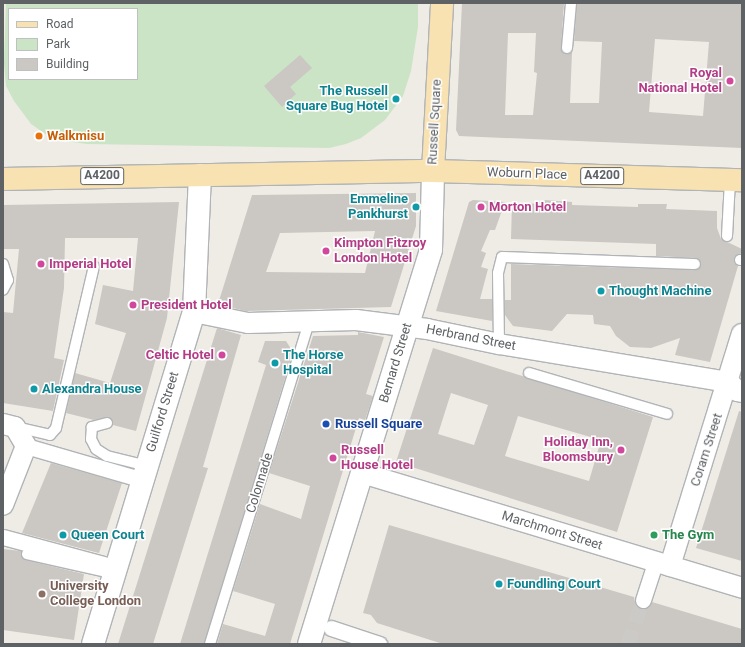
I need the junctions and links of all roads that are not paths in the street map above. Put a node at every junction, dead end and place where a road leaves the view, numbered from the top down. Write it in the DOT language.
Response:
graph roads {
  1 [pos="442,3"];
  2 [pos="571,3"];
  3 [pos="568,48"];
  4 [pos="433,171"];
  5 [pos="200,175"];
  6 [pos="3,179"];
  7 [pos="736,180"];
  8 [pos="727,236"];
  9 [pos="3,264"];
  10 [pos="695,264"];
  11 [pos="94,266"];
  12 [pos="3,290"];
  13 [pos="194,312"];
  14 [pos="309,322"];
  15 [pos="407,326"];
  16 [pos="742,334"];
  17 [pos="499,344"];
  18 [pos="529,373"];
  19 [pos="735,387"];
  20 [pos="667,414"];
  21 [pos="107,423"];
  22 [pos="9,425"];
  23 [pos="26,446"];
  24 [pos="145,473"];
  25 [pos="362,473"];
  26 [pos="3,505"];
  27 [pos="3,537"];
  28 [pos="27,554"];
  29 [pos="662,564"];
  30 [pos="110,569"];
  31 [pos="742,588"];
  32 [pos="643,600"];
  33 [pos="331,628"];
  34 [pos="93,644"];
  35 [pos="210,644"];
  36 [pos="309,644"];
  37 [pos="379,644"];
  1 -- 4 [label="main road, Russell Square"];
  2 -- 3 [label="lane"];
  4 -- 5 [label="main road, Russell Square / A4200"];
  4 -- 7 [label="main road, Woburn Place / A4200"];
  4 -- 15 [label="main road, Bernard Street"];
  5 -- 6 [label="main road, Russell Square / A4200"];
  5 -- 13 [label="main road, Guilford Street"];
  7 -- 8 [label="lane"];
  9 -- 12 [label="lane"];
  10 -- 17 [label="lane"];
  11 -- 22 [label="lane"];
  13 -- 14 [label="street, Herbrand Street"];
  13 -- 24 [label="main road, Guilford Street"];
  14 -- 15 [label="street, Herbrand Street"];
  14 -- 35 [label="lane, Colonnade"];
  15 -- 17 [label="street, Herbrand Street"];
  15 -- 25 [label="main road, Bernard Street"];
  16 -- 19 [label="street, Coram Street"];
  17 -- 19 [label="street, Herbrand Street"];
  18 -- 20 [label="lane"];
  19 -- 29 [label="street, Coram Street"];
  21 -- 24 [label="lane"];
  22 -- 23 [label="street"];
  23 -- 24 [label="street"];
  23 -- 26 [label="street"];
  24 -- 30 [label="main road, Guilford Street"];
  25 -- 29 [label="street, Marchmont Street"];
  25 -- 36 [label="main road, Bernard Street"];
  27 -- 30 [label="street"];
  28 -- 30 [label="lane"];
  29 -- 31 [label="street, Marchmont Street"];
  29 -- 32 [label="street"];
  30 -- 34 [label="main road, Guilford Street"];
  33 -- 37 [label="street"];
}
